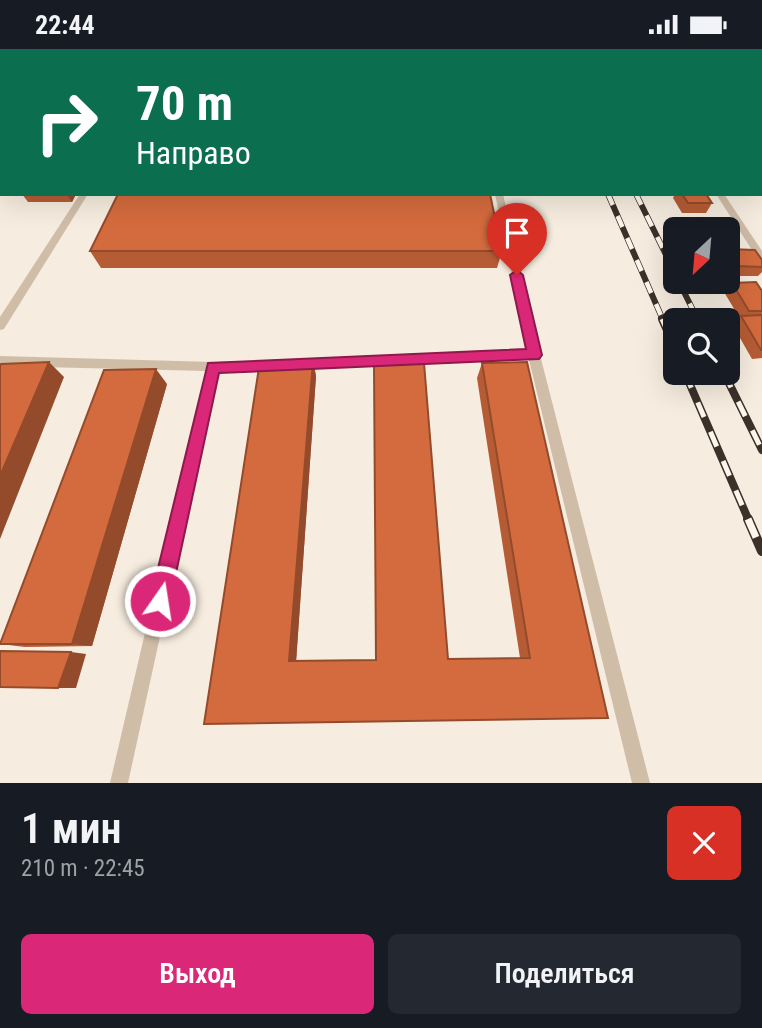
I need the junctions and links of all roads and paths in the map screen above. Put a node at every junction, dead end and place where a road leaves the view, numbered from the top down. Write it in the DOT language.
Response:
graph roads {
  1 [pos="83,196"];
  2 [pos="499,196"];
  3 [pos="721,196"];
  4 [pos="762,260"];
  5 [pos="0,326"];
  6 [pos="534,355"];
  7 [pos="0,361"];
  8 [pos="213,367"];
  9 [pos="118,783"];
  10 [pos="641,783"];
  1 -- 5 [label="lane"];
  2 -- 6 [label="lane"];
  3 -- 4 [label="lane"];
  6 -- 8 [label="lane"];
  6 -- 10 [label="lane"];
  7 -- 8 [label="lane"];
  8 -- 9 [label="lane"];
}
